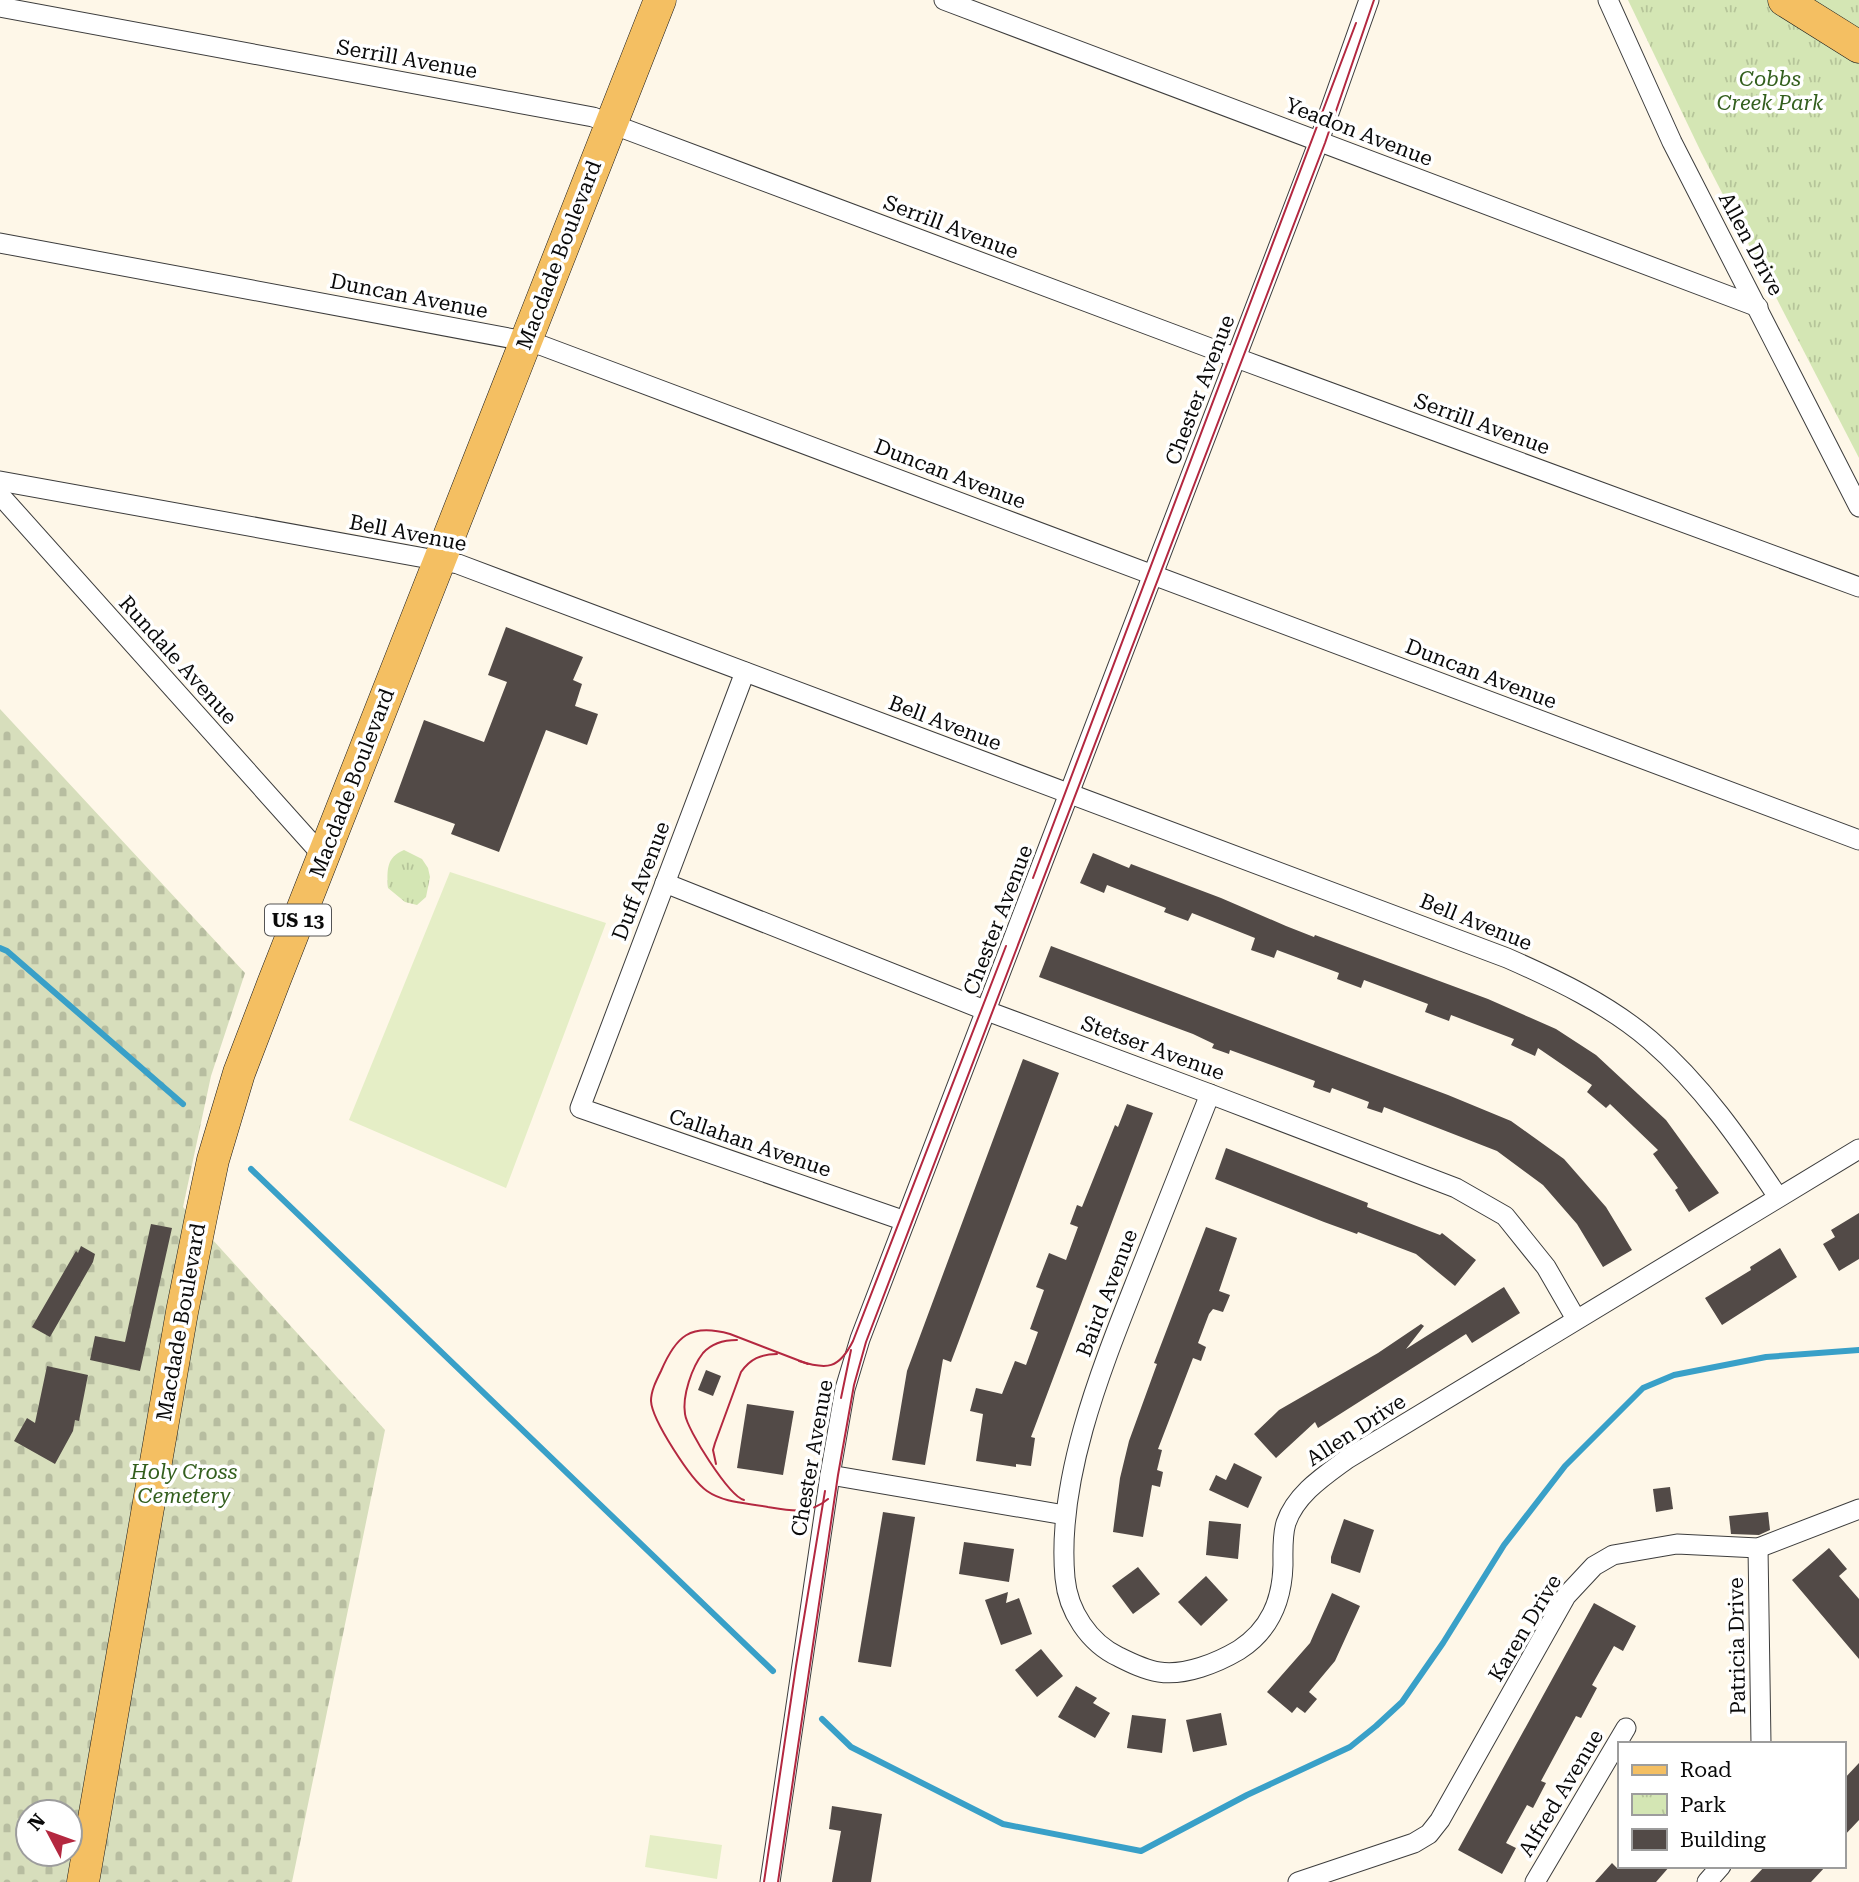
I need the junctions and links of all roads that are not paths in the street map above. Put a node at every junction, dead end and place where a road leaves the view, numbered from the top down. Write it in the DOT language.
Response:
graph roads {
  1 [pos="660,0"];
  2 [pos="944,0"];
  3 [pos="1369,0"];
  4 [pos="1608,0"];
  5 [pos="1784,0"];
  6 [pos="0,7"];
  7 [pos="1859,47"];
  8 [pos="611,124"];
  9 [pos="1319,141"];
  10 [pos="0,243"];
  11 [pos="1758,307"];
  12 [pos="526,341"];
  13 [pos="1236,358"];
  14 [pos="0,481"];
  15 [pos="0,495"];
  16 [pos="1859,507"];
  17 [pos="439,560"];
  18 [pos="1154,575"];
  19 [pos="1859,587"];
  20 [pos="745,672"];
  21 [pos="1070,794"];
  22 [pos="1859,840"];
  23 [pos="323,856"];
  24 [pos="665,883"];
  25 [pos="987,1011"];
  26 [pos="1210,1094"];
  27 [pos="580,1108"];
  28 [pos="1859,1149"];
  29 [pos="1778,1197"];
  30 [pos="905,1221"];
  31 [pos="1576,1319"];
  32 [pos="830,1475"];
  33 [pos="1859,1509"];
  34 [pos="1065,1516"];
  35 [pos="1758,1548"];
  36 [pos="1626,1728"];
  37 [pos="1761,1742"];
  38 [pos="1719,1868"];
  39 [pos="83,1882"];
  40 [pos="770,1882"];
  41 [pos="1298,1882"];
  42 [pos="1535,1882"];
  43 [pos="1707,1882"];
  1 -- 8 [label="main road, Macdade Boulevard / US 13"];
  2 -- 9 [label="street, Yeadon Avenue"];
  3 -- 9 [label="street, Chester Avenue"];
  4 -- 11 [label="street, Allen Drive"];
  5 -- 7 [label="main road"];
  6 -- 8 [label="street, Serrill Avenue"];
  8 -- 12 [label="main road, Macdade Boulevard / US 13"];
  8 -- 13 [label="street, Serrill Avenue"];
  9 -- 11 [label="street, Yeadon Avenue"];
  9 -- 13 [label="street, Chester Avenue"];
  10 -- 12 [label="street, Duncan Avenue"];
  11 -- 16 [label="street, Allen Drive"];
  12 -- 17 [label="main road, Macdade Boulevard / US 13"];
  12 -- 18 [label="street, Duncan Avenue"];
  13 -- 18 [label="street, Chester Avenue"];
  13 -- 19 [label="street, Serrill Avenue"];
  14 -- 17 [label="street, Bell Avenue"];
  15 -- 23 [label="street, Rundale Avenue"];
  17 -- 20 [label="street, Bell Avenue"];
  17 -- 23 [label="main road, Macdade Boulevard / US 13"];
  18 -- 21 [label="street, Chester Avenue"];
  18 -- 22 [label="street, Duncan Avenue"];
  20 -- 21 [label="street, Bell Avenue"];
  20 -- 24 [label="street, Duff Avenue"];
  21 -- 25 [label="street, Chester Avenue"];
  21 -- 29 [label="street, Bell Avenue"];
  23 -- 39 [label="main road, Macdade Boulevard / US 13"];
  24 -- 25 [label="street, Stetser Avenue"];
  24 -- 27 [label="street, Duff Avenue"];
  25 -- 26 [label="street, Stetser Avenue"];
  25 -- 30 [label="street, Chester Avenue"];
  26 -- 31 [label="street, Stetser Avenue"];
  26 -- 34 [label="street, Baird Avenue"];
  27 -- 30 [label="street, Callahan Avenue"];
  28 -- 29 [label="street, Allen Drive"];
  29 -- 31 [label="street, Allen Drive"];
  30 -- 32 [label="street, Chester Avenue"];
  31 -- 34 [label="street, Allen Drive"];
  32 -- 34 [label="street"];
  32 -- 40 [label="street, Chester Avenue"];
  33 -- 35 [label="street, Karen Drive"];
  35 -- 37 [label="street, Patricia Drive"];
  35 -- 41 [label="street, Karen Drive"];
  36 -- 42 [label="street, Alfred Avenue"];
  38 -- 43 [label="street"];
}
